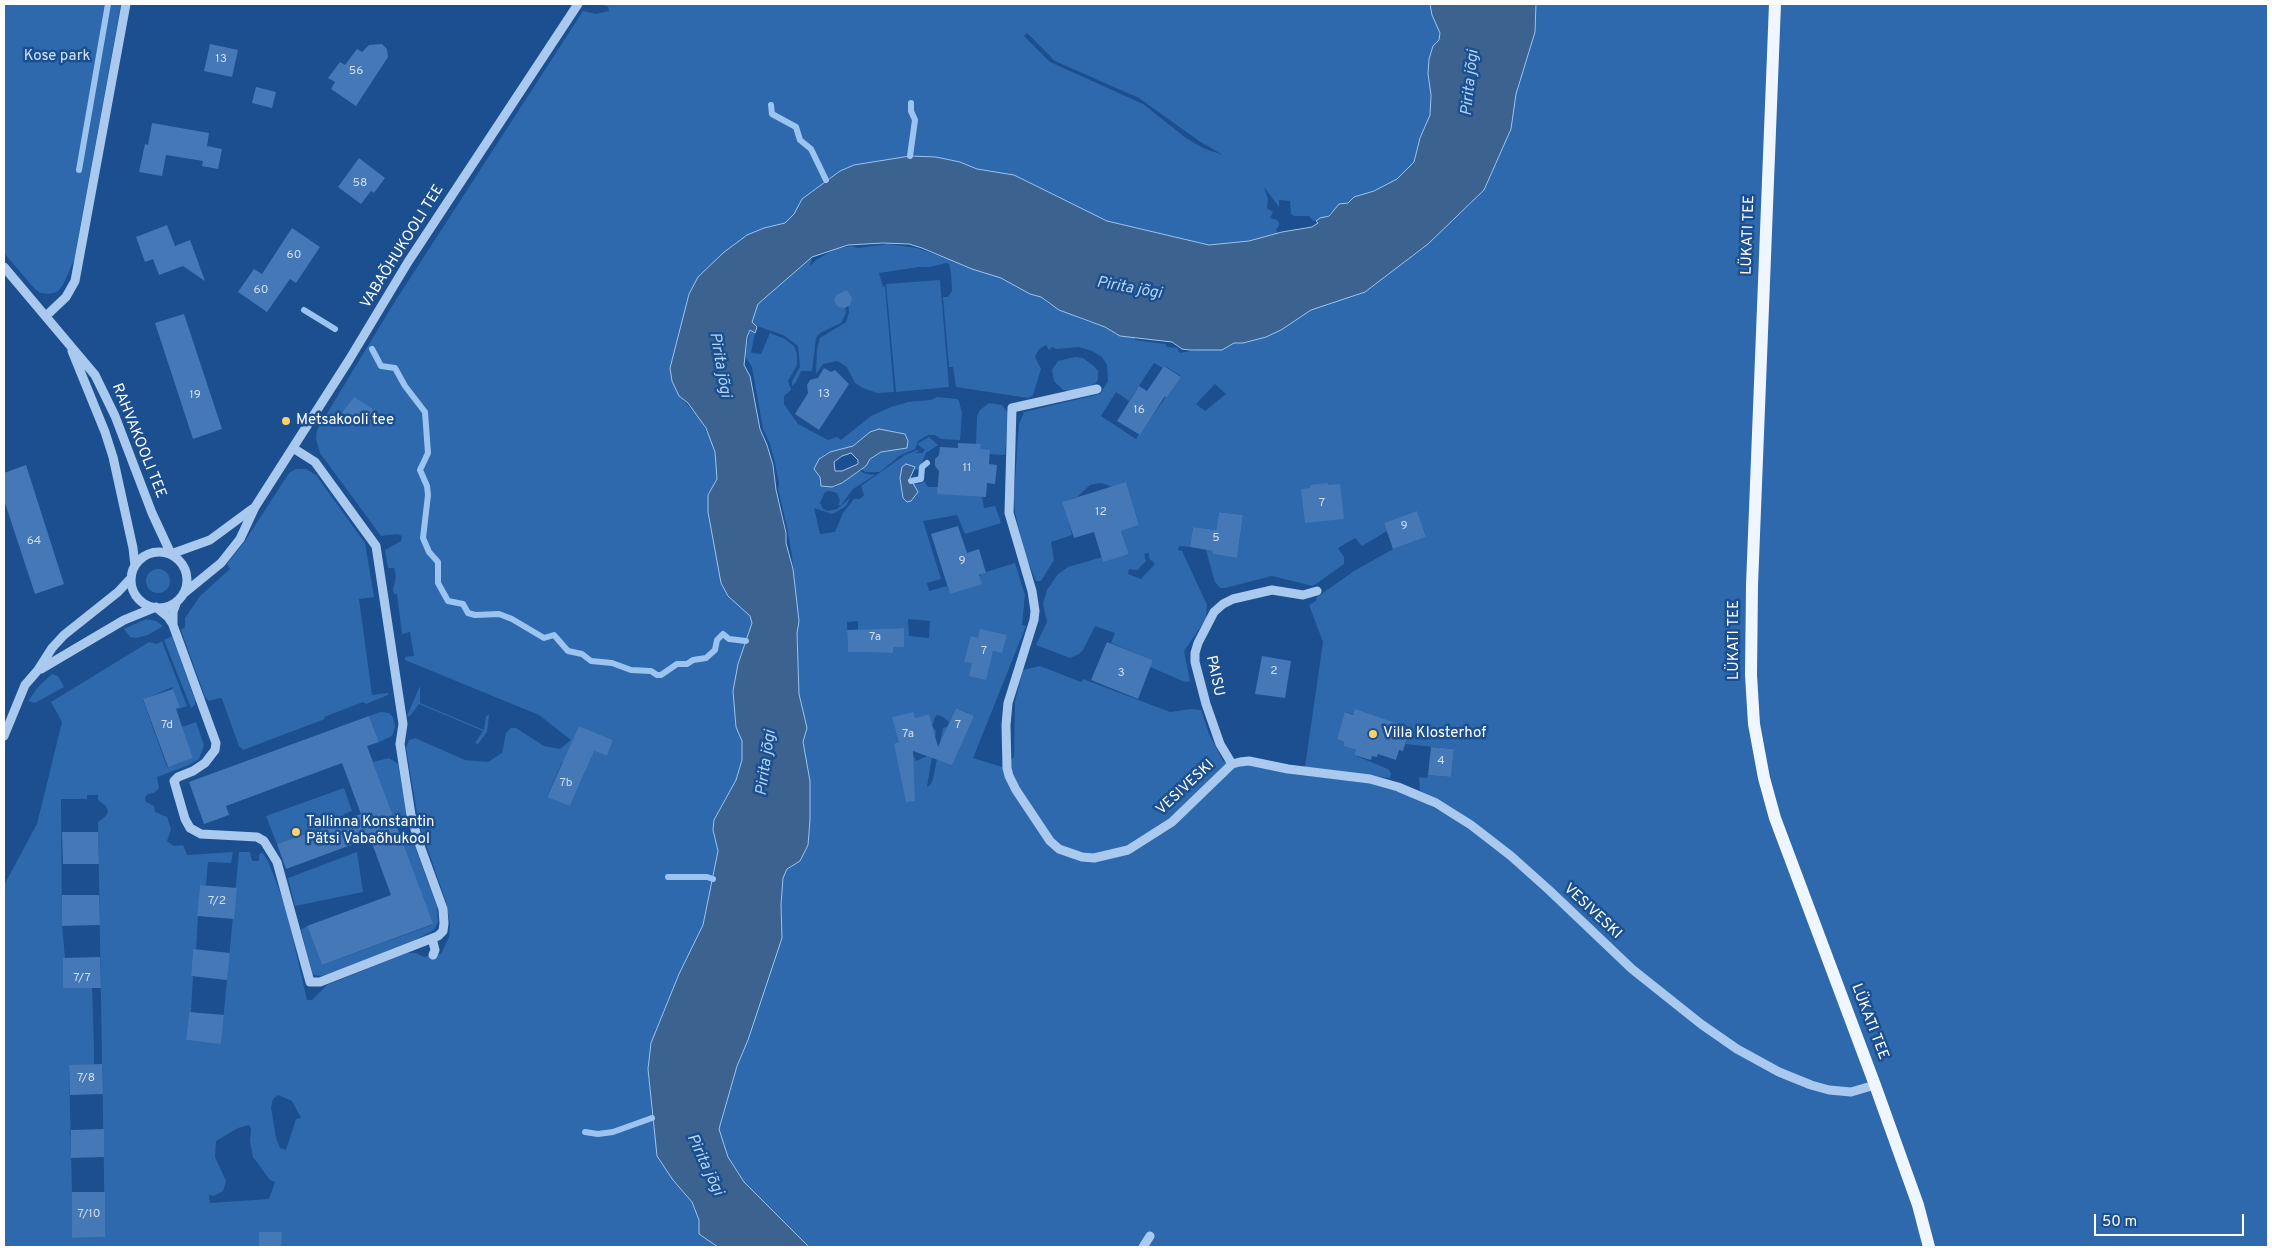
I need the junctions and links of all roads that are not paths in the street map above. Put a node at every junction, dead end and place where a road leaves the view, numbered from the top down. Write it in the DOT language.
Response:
graph roads {
  1 [pos="126,4"];
  2 [pos="578,4"];
  3 [pos="1775,4"];
  4 [pos="4,268"];
  5 [pos="46,316"];
  6 [pos="69,344"];
  7 [pos="1097,389"];
  8 [pos="293,448"];
  9 [pos="254,507"];
  10 [pos="171,554"];
  11 [pos="135,566"];
  12 [pos="131,578"];
  13 [pos="1317,592"];
  14 [pos="180,597"];
  15 [pos="156,607"];
  16 [pos="173,625"];
  17 [pos="38,670"];
  18 [pos="4,736"];
  19 [pos="1232,764"];
  20 [pos="432,938"];
  21 [pos="434,955"];
  22 [pos="1875,1085"];
  23 [pos="1150,1236"];
  24 [pos="1143,1247"];
  25 [pos="1929,1247"];
  1 -- 5 [label="street"];
  2 -- 8 [label="street, VABAÕHUKOOLI TEE"];
  3 -- 22 [label="main road, LÜKATI TEE"];
  4 -- 5 [label="street, RAHVAKOOLI TEE"];
  5 -- 6 [label="street, RAHVAKOOLI TEE"];
  6 -- 10 [label="street, RAHVAKOOLI TEE"];
  6 -- 11 [label="street, RAHVAKOOLI TEE"];
  7 -- 19 [label="street, VESIVESKI"];
  8 -- 9 [label="street, VABAÕHUKOOLI TEE"];
  8 -- 20 [label="street"];
  9 -- 10 [label="street, VABAÕHUKOOLI TEE"];
  9 -- 14 [label="street, VABAÕHUKOOLI TEE"];
  10 -- 11 [label="street"];
  10 -- 14 [label="street"];
  11 -- 12 [label="street"];
  12 -- 15 [label="street"];
  12 -- 17 [label="street"];
  13 -- 19 [label="street, PAISU"];
  14 -- 15 [label="street"];
  14 -- 16 [label="street"];
  15 -- 16 [label="street"];
  15 -- 17 [label="street"];
  16 -- 20 [label="street"];
  17 -- 18 [label="street"];
  19 -- 22 [label="street, VESIVESKI"];
  20 -- 21 [label="street"];
  22 -- 25 [label="main road, LÜKATI TEE"];
  23 -- 24 [label="street"];
}
